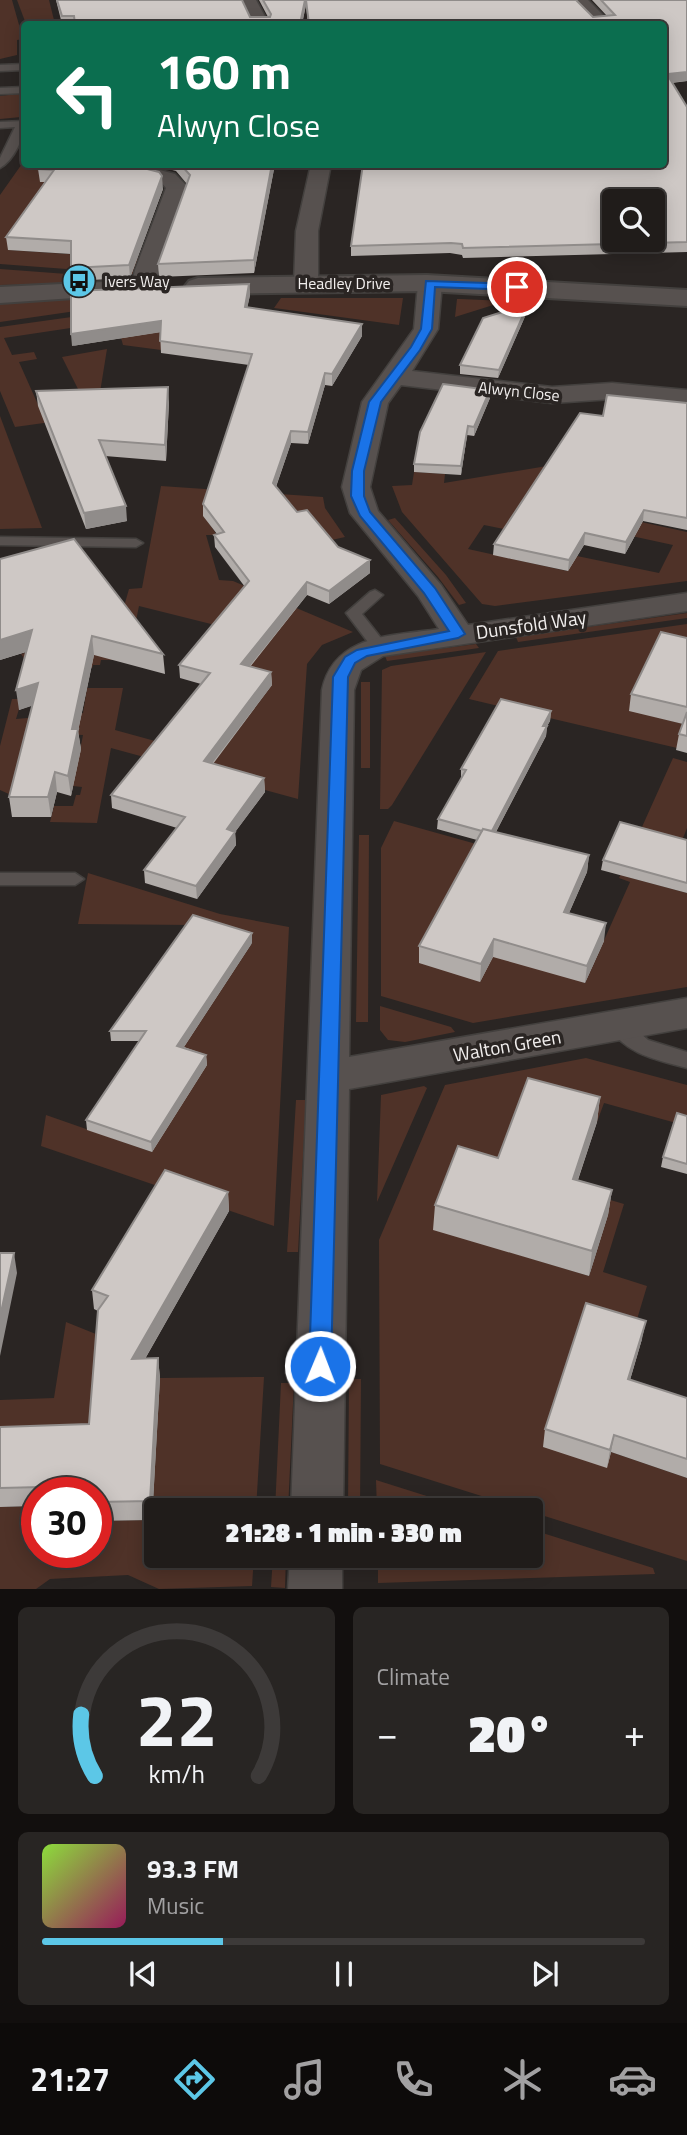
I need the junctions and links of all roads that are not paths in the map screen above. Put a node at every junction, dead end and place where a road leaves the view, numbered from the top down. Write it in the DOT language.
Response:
graph roads {
  1 [pos="248,0"];
  2 [pos="578,0"];
  3 [pos="259,21"];
  4 [pos="600,21"];
  5 [pos="21,67"];
  6 [pos="0,68"];
  7 [pos="21,90"];
  8 [pos="0,91"];
  9 [pos="21,124"];
  10 [pos="0,125"];
  11 [pos="21,128"];
  12 [pos="0,165"];
  13 [pos="320,168"];
  14 [pos="144,172"];
  15 [pos="306,283"];
  16 [pos="430,284"];
  17 [pos="143,288"];
  18 [pos="0,295"];
  19 [pos="687,298"];
  20 [pos="393,376"];
  21 [pos="687,398"];
  22 [pos="0,541"];
  23 [pos="136,543"];
  24 [pos="375,595"];
  25 [pos="687,602"];
  26 [pos="458,634"];
  27 [pos="380,647"];
  28 [pos="0,879"];
  29 [pos="75,879"];
  30 [pos="687,1013"];
  31 [pos="618,1026"];
  32 [pos="687,1060"];
  33 [pos="326,1077"];
  34 [pos="317,1498"];
  35 [pos="316,1568"];
  36 [pos="315,1589"];
  1 -- 3 [label="street"];
  2 -- 4 [label="street"];
  5 -- 6 [label="lane"];
  7 -- 8 [label="lane"];
  9 -- 10 [label="lane"];
  11 -- 12 [label="lane"];
  13 -- 15 [label="street"];
  14 -- 17 [label="street"];
  15 -- 16 [label="street, Headley Drive"];
  15 -- 17 [label="street, Headley Drive"];
  16 -- 19 [label="street, Headley Drive"];
  16 -- 20 [label="street"];
  17 -- 18 [label="street, Headley Drive"];
  20 -- 21 [label="street, Alwyn Close"];
  20 -- 26 [label="street"];
  22 -- 23 [label="lane"];
  24 -- 27 [label="lane"];
  25 -- 26 [label="street, Dunsfold Way"];
  26 -- 27 [label="street, Dunsfold Way"];
  27 -- 33 [label="street, Dunsfold Way"];
  28 -- 29 [label="lane"];
  30 -- 31 [label="street, Walton Green"];
  31 -- 32 [label="lane"];
  31 -- 33 [label="street, Walton Green"];
  33 -- 34 [label="street, Dunsfold Way"];
  35 -- 36 [label="street"];
}
